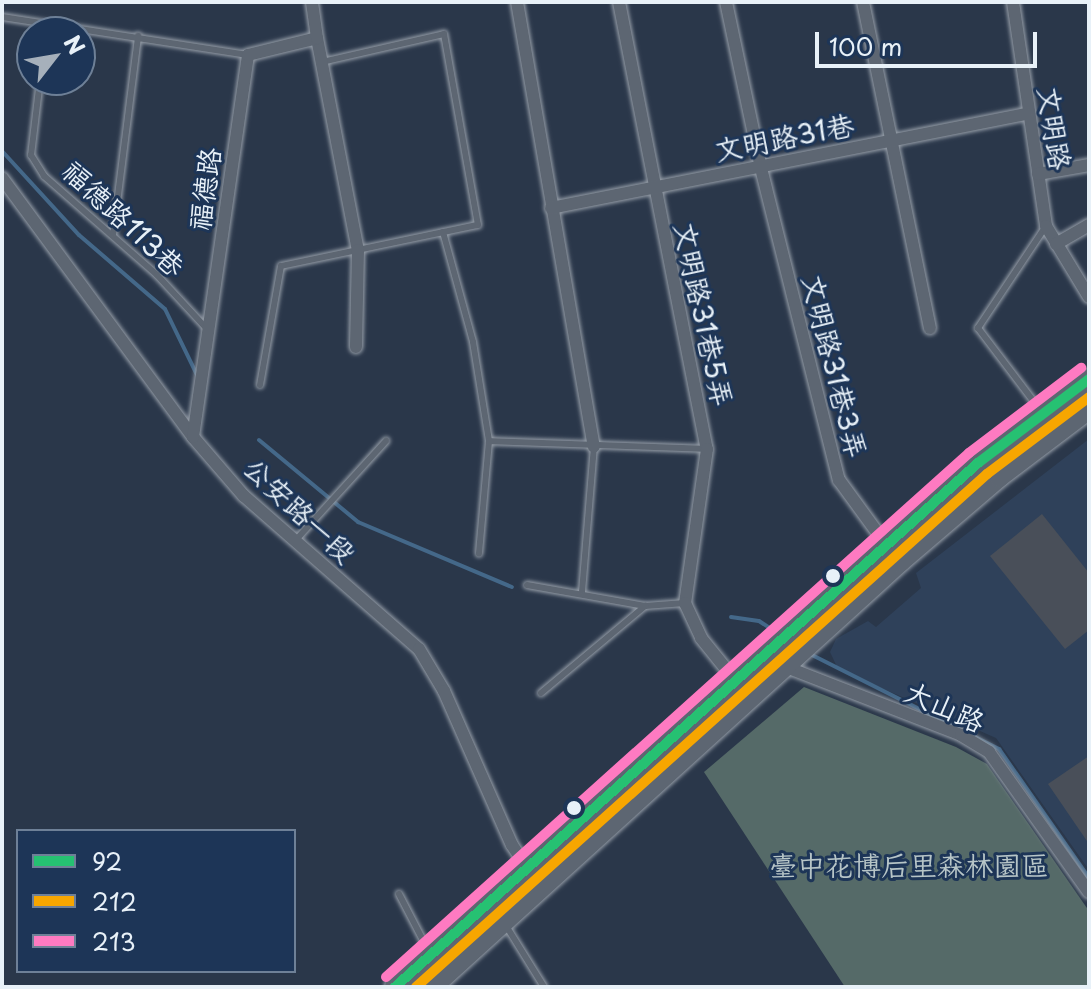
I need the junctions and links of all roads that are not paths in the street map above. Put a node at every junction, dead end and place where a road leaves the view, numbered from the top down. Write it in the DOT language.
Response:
graph roads {
  1 [pos="312,2"];
  2 [pos="517,2"];
  3 [pos="619,2"];
  4 [pos="726,2"];
  5 [pos="863,2"];
  6 [pos="1013,2"];
  7 [pos="96,33"];
  8 [pos="138,36"];
  9 [pos="317,38"];
  10 [pos="248,55"];
  11 [pos="322,62"];
  12 [pos="38,96"];
  13 [pos="1027,114"];
  14 [pos="888,142"];
  15 [pos="760,164"];
  16 [pos="1089,165"];
  17 [pos="1038,174"];
  18 [pos="2,178"];
  19 [pos="654,187"];
  20 [pos="551,208"];
  21 [pos="1089,225"];
  22 [pos="1046,226"];
  23 [pos="443,232"];
  24 [pos="113,235"];
  25 [pos="1056,244"];
  26 [pos="358,250"];
  27 [pos="1089,297"];
  28 [pos="930,328"];
  29 [pos="209,332"];
  30 [pos="356,347"];
  31 [pos="1089,379"];
  32 [pos="260,385"];
  33 [pos="1089,409"];
  34 [pos="1041,411"];
  35 [pos="1070,423"];
  36 [pos="193,437"];
  37 [pos="386,441"];
  38 [pos="489,441"];
  39 [pos="594,446"];
  40 [pos="707,449"];
  41 [pos="294,542"];
  42 [pos="886,546"];
  43 [pos="479,554"];
  44 [pos="901,561"];
  45 [pos="527,585"];
  46 [pos="582,592"];
  47 [pos="685,603"];
  48 [pos="645,606"];
  49 [pos="770,652"];
  50 [pos="786,667"];
  51 [pos="736,681"];
  52 [pos="541,693"];
  53 [pos="751,700"];
  54 [pos="524,869"];
  55 [pos="540,887"];
  56 [pos="1089,892"];
  57 [pos="399,894"];
  58 [pos="504,921"];
  59 [pos="430,954"];
  60 [pos="395,987"];
  61 [pos="432,987"];
  62 [pos="544,987"];
  1 -- 9 [label="street"];
  2 -- 20 [label="street"];
  3 -- 19 [label="street, 文明路31巷5弄"];
  4 -- 15 [label="street, 文明路31巷3弄"];
  5 -- 14 [label="street"];
  6 -- 13 [label="street, 文明路"];
  7 -- 8 [label="lane"];
  8 -- 10 [label="lane"];
  8 -- 24 [label="lane"];
  9 -- 10 [label="street"];
  9 -- 11 [label="street"];
  10 -- 29 [label="street, 福德路"];
  11 -- 23 [label="lane"];
  11 -- 26 [label="street"];
  12 -- 24 [label="lane, 福德路113巷"];
  13 -- 14 [label="street, 文明路31巷"];
  13 -- 17 [label="street, 文明路"];
  14 -- 15 [label="street, 文明路31巷"];
  14 -- 28 [label="street"];
  15 -- 19 [label="street, 文明路31巷"];
  15 -- 42 [label="street, 文明路31巷3弄"];
  16 -- 17 [label="street"];
  17 -- 22 [label="street, 文明路"];
  18 -- 36 [label="street, 公安路一段"];
  19 -- 20 [label="street, 文明路31巷"];
  19 -- 40 [label="street, 文明路31巷5弄"];
  20 -- 39 [label="street"];
  21 -- 25 [label="street"];
  22 -- 25 [label="street, 文明路"];
  22 -- 34 [label="lane"];
  23 -- 26 [label="lane"];
  23 -- 38 [label="lane"];
  24 -- 29 [label="lane, 福德路113巷"];
  25 -- 27 [label="street, 文明路"];
  26 -- 30 [label="street"];
  26 -- 32 [label="lane"];
  29 -- 36 [label="street, 福德路"];
  31 -- 34 [label="main road"];
  33 -- 35 [label="main road"];
  34 -- 35 [label="lane"];
  34 -- 42 [label="main road"];
  35 -- 44 [label="main road"];
  36 -- 41 [label="street, 公安路一段"];
  37 -- 41 [label="lane"];
  38 -- 39 [label="lane"];
  38 -- 43 [label="lane"];
  39 -- 40 [label="lane"];
  39 -- 46 [label="lane"];
  40 -- 47 [label="street, 文明路31巷5弄"];
  41 -- 54 [label="street, 公安路一段"];
  42 -- 44 [label="street, 文明路31巷3弄"];
  42 -- 49 [label="main road"];
  44 -- 50 [label="main road"];
  45 -- 46 [label="lane"];
  46 -- 48 [label="lane"];
  47 -- 48 [label="lane"];
  47 -- 51 [label="street"];
  48 -- 52 [label="lane"];
  49 -- 50 [label="street, 大山路"];
  49 -- 51 [label="main road"];
  50 -- 53 [label="main road"];
  50 -- 56 [label="street, 大山路"];
  51 -- 53 [label="street"];
  51 -- 54 [label="main road"];
  53 -- 55 [label="main road"];
  54 -- 55 [label="street, 公安路一段"];
  54 -- 59 [label="main road"];
  55 -- 58 [label="main road"];
  57 -- 59 [label="lane"];
  58 -- 61 [label="main road"];
  58 -- 62 [label="lane"];
  59 -- 60 [label="main road"];
}
